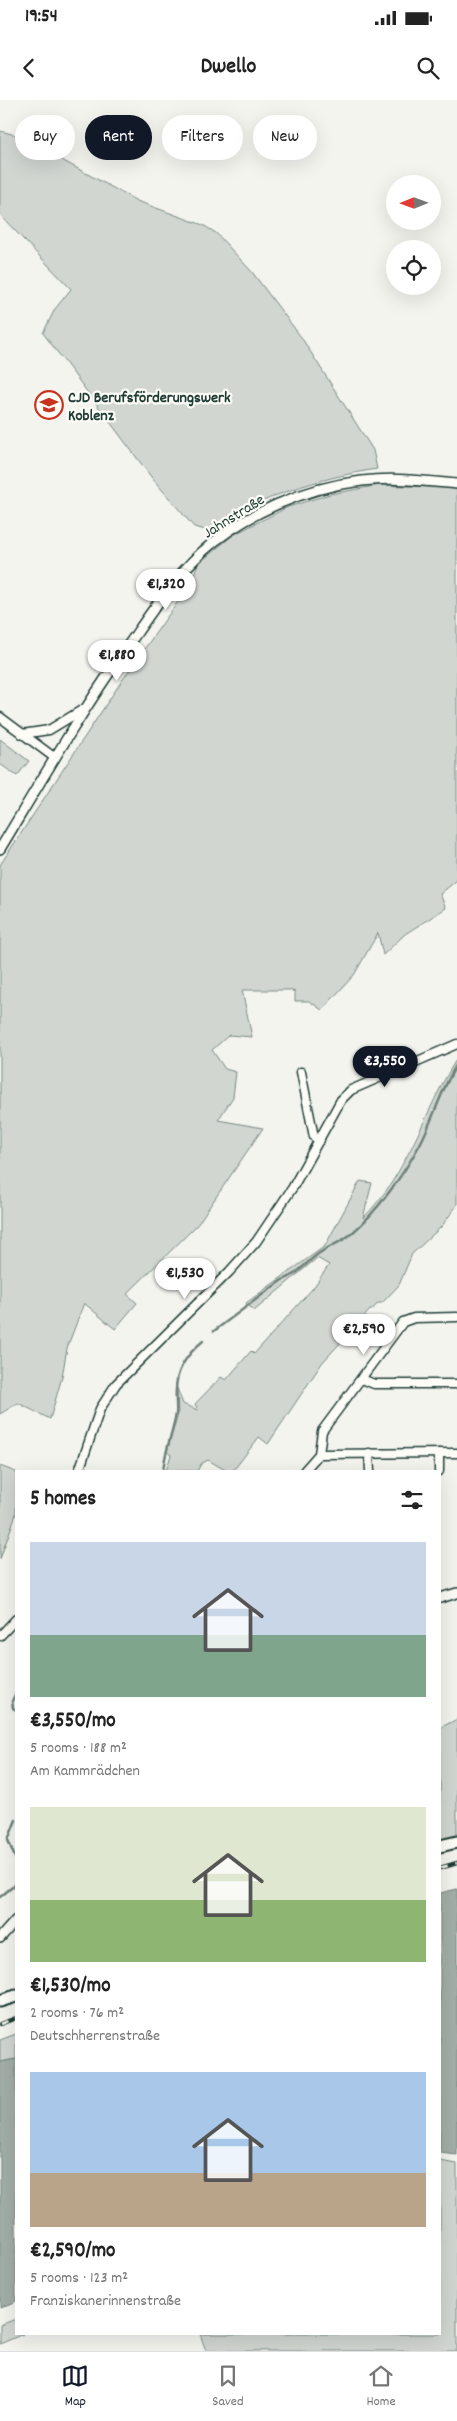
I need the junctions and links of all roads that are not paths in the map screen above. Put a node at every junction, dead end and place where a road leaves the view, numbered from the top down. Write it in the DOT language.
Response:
graph roads {
  1 [pos="457,484"];
  2 [pos="82,710"];
  3 [pos="0,717"];
  4 [pos="22,734"];
  5 [pos="55,758"];
  6 [pos="0,849"];
  7 [pos="457,1044"];
  8 [pos="301,1072"];
  9 [pos="320,1140"];
  10 [pos="457,1317"];
  11 [pos="362,1379"];
  12 [pos="457,1384"];
  13 [pos="457,1452"];
  14 [pos="369,1453"];
  15 [pos="439,1453"];
  16 [pos="319,1454"];
  17 [pos="79,1470"];
  18 [pos="305,1470"];
  19 [pos="370,1470"];
  20 [pos="439,1470"];
  21 [pos="457,1593"];
  22 [pos="441,1598"];
  23 [pos="15,1621"];
  24 [pos="0,1636"];
  25 [pos="457,1842"];
  26 [pos="441,1846"];
  27 [pos="15,1921"];
  28 [pos="0,1938"];
  29 [pos="15,1996"];
  30 [pos="0,2002"];
  1 -- 2 [label="street, Jahnstraße"];
  2 -- 4 [label="street"];
  2 -- 5 [label="street, Jahnstraße"];
  3 -- 4 [label="street"];
  4 -- 5 [label="street"];
  5 -- 6 [label="street, Jahnstraße"];
  7 -- 9 [label="street"];
  8 -- 9 [label="street"];
  9 -- 17 [label="street"];
  10 -- 11 [label="street"];
  11 -- 12 [label="street"];
  11 -- 16 [label="street"];
  13 -- 15 [label="street"];
  14 -- 15 [label="street"];
  14 -- 16 [label="street"];
  14 -- 19 [label="street"];
  15 -- 20 [label="street"];
  16 -- 18 [label="street"];
  21 -- 22 [label="street"];
  23 -- 24 [label="street"];
  25 -- 26 [label="main road"];
  27 -- 28 [label="street"];
  29 -- 30 [label="main road"];
}
